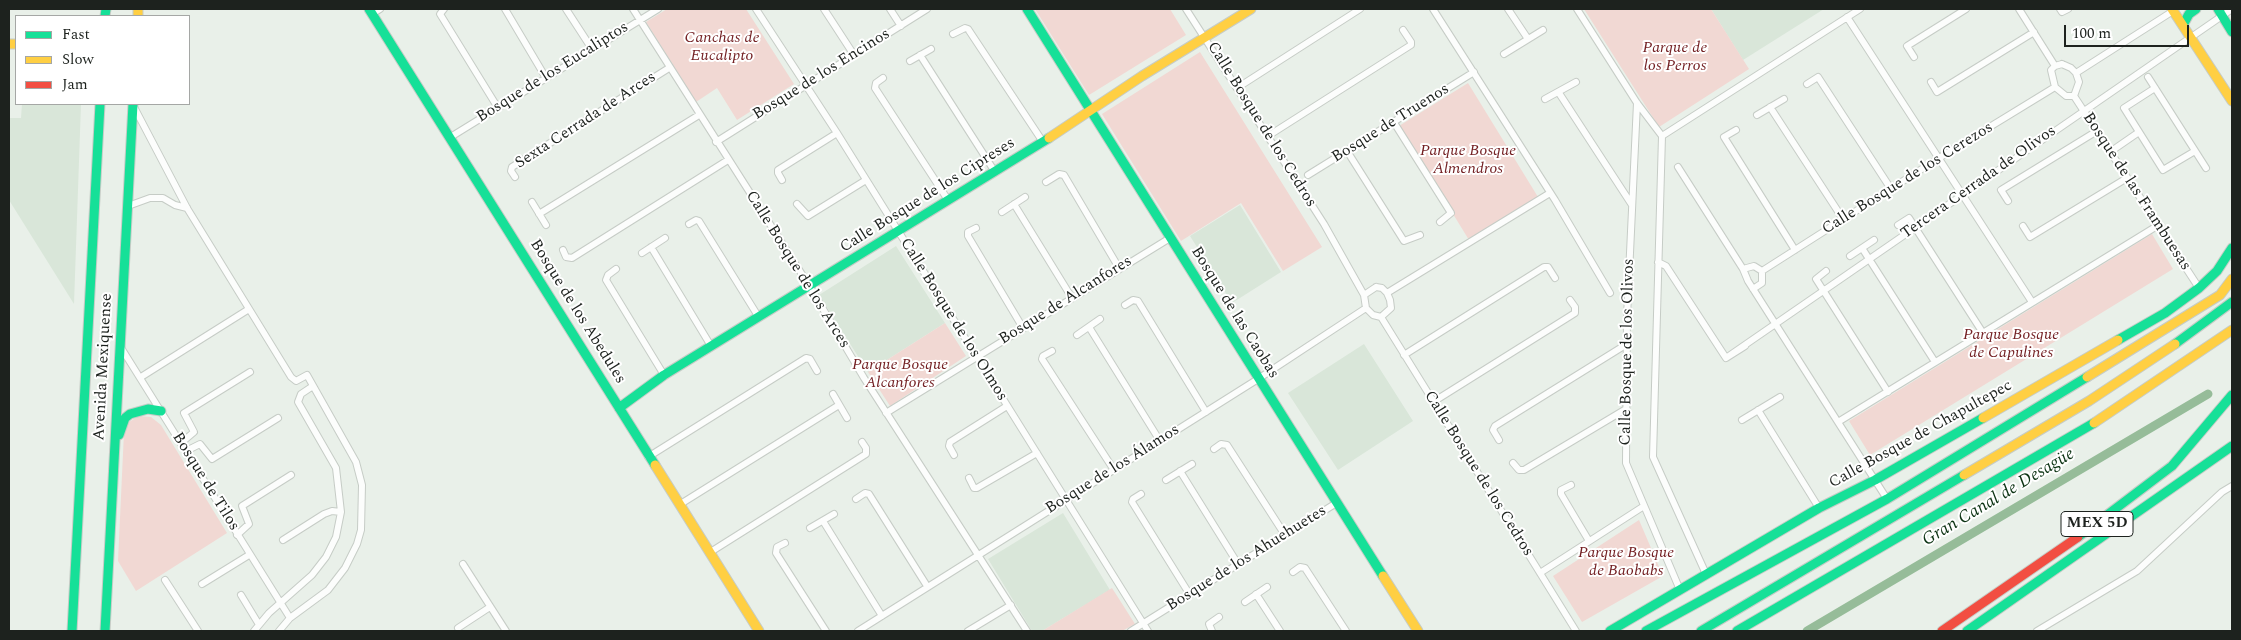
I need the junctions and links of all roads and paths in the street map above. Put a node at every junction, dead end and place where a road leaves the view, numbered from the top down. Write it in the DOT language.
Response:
graph roads {
  1 [pos="444,9"];
  2 [pos="505,9"];
  3 [pos="566,9"];
  4 [pos="633,9"];
  5 [pos="658,9"];
  6 [pos="756,9"];
  7 [pos="824,9"];
  8 [pos="890,9"];
  9 [pos="927,9"];
  10 [pos="1027,9"];
  11 [pos="1186,9"];
  12 [pos="1251,9"];
  13 [pos="1360,9"];
  14 [pos="1433,9"];
  15 [pos="1508,9"];
  16 [pos="1577,9"];
  17 [pos="1860,9"];
  18 [pos="1966,9"];
  19 [pos="2021,9"];
  20 [pos="2060,9"];
  21 [pos="2068,9"];
  22 [pos="2196,9"];
  23 [pos="2212,9"];
  24 [pos="2232,9"];
  25 [pos="373,10"];
  26 [pos="2172,10"];
  27 [pos="2219,11"];
  28 [pos="1847,17"];
  29 [pos="639,18"];
  30 [pos="2183,25"];
  31 [pos="901,26"];
  32 [pos="1403,30"];
  33 [pos="1543,30"];
  34 [pos="2034,32"];
  35 [pos="2232,32"];
  36 [pos="953,34"];
  37 [pos="1205,38"];
  38 [pos="1528,39"];
  39 [pos="592,49"];
  40 [pos="930,49"];
  41 [pos="1504,54"];
  42 [pos="854,55"];
  43 [pos="920,55"];
  44 [pos="1914,57"];
  45 [pos="910,61"];
  46 [pos="2056,66"];
  47 [pos="669,68"];
  48 [pos="1474,72"];
  49 [pos="2076,73"];
  50 [pos="2148,77"];
  51 [pos="546,78"];
  52 [pos="883,78"];
  53 [pos="1576,82"];
  54 [pos="1931,82"];
  55 [pos="1807,84"];
  56 [pos="805,86"];
  57 [pos="2055,87"];
  58 [pos="1237,88"];
  59 [pos="2155,88"];
  60 [pos="1559,93"];
  61 [pos="2074,96"];
  62 [pos="1545,99"];
  63 [pos="1784,99"];
  64 [pos="2232,101"];
  65 [pos="1637,103"];
  66 [pos="100,105"];
  67 [pos="133,105"];
  68 [pos="1770,107"];
  69 [pos="498,108"];
  70 [pos="1090,110"];
  71 [pos="699,115"];
  72 [pos="1757,115"];
  73 [pos="1393,122"];
  74 [pos="1736,130"];
  75 [pos="2097,131"];
  76 [pos="2138,132"];
  77 [pos="837,133"];
  78 [pos="1268,136"];
  79 [pos="1662,136"];
  80 [pos="449,138"];
  81 [pos="716,142"];
  82 [pos="1043,142"];
  83 [pos="1347,151"];
  84 [pos="2195,151"];
  85 [pos="2110,152"];
  86 [pos="1939,158"];
  87 [pos="728,160"];
  88 [pos="1678,167"];
  89 [pos="2206,168"];
  90 [pos="995,172"];
  91 [pos="1308,175"];
  92 [pos="515,177"];
  93 [pos="2127,178"];
  94 [pos="782,180"];
  95 [pos="866,180"];
  96 [pos="1046,182"];
  97 [pos="1891,189"];
  98 [pos="1550,193"];
  99 [pos="1025,197"];
  100 [pos="948,200"];
  101 [pos="2008,201"];
  102 [pos="532,202"];
  103 [pos="797,204"];
  104 [pos="1014,204"];
  105 [pos="1632,205"];
  106 [pos="128,206"];
  107 [pos="187,208"];
  108 [pos="1002,212"];
  109 [pos="539,214"];
  110 [pos="1843,219"];
  111 [pos="1440,222"];
  112 [pos="689,224"];
  113 [pos="1898,225"];
  114 [pos="546,226"];
  115 [pos="2023,226"];
  116 [pos="2157,226"];
  117 [pos="976,228"];
  118 [pos="898,232"];
  119 [pos="1420,235"];
  120 [pos="664,238"];
  121 [pos="1170,238"];
  122 [pos="1874,240"];
  123 [pos="651,247"];
  124 [pos="1862,248"];
  125 [pos="2232,248"];
  126 [pos="563,250"];
  127 [pos="1795,250"];
  128 [pos="642,253"];
  129 [pos="1850,256"];
  130 [pos="1658,262"];
  131 [pos="1119,268"];
  132 [pos="616,269"];
  133 [pos="1743,269"];
  134 [pos="1762,271"];
  135 [pos="1826,271"];
  136 [pos="1555,278"];
  137 [pos="2232,279"];
  138 [pos="810,287"];
  139 [pos="2199,288"];
  140 [pos="1754,289"];
  141 [pos="1387,293"];
  142 [pos="1610,293"];
  143 [pos="1364,295"];
  144 [pos="1072,298"];
  145 [pos="1570,300"];
  146 [pos="2032,302"];
  147 [pos="2232,302"];
  148 [pos="1125,305"];
  149 [pos="1366,308"];
  150 [pos="249,309"];
  151 [pos="758,316"];
  152 [pos="1381,317"];
  153 [pos="1100,319"];
  154 [pos="1089,327"];
  155 [pos="1024,328"];
  156 [pos="2232,330"];
  157 [pos="1983,333"];
  158 [pos="1077,335"];
  159 [pos="1627,344"];
  160 [pos="120,345"];
  161 [pos="711,346"];
  162 [pos="1745,346"];
  163 [pos="1052,351"];
  164 [pos="1404,356"];
  165 [pos="976,357"];
  166 [pos="1726,358"];
  167 [pos="1935,362"];
  168 [pos="817,371"];
  169 [pos="250,372"];
  170 [pos="664,375"];
  171 [pos="141,377"];
  172 [pos="1258,380"];
  173 [pos="313,386"];
  174 [pos="1888,392"];
  175 [pos="833,394"];
  176 [pos="2232,394"];
  177 [pos="1780,397"];
  178 [pos="1433,402"];
  179 [pos="839,405"];
  180 [pos="1007,406"];
  181 [pos="619,408"];
  182 [pos="1204,409"];
  183 [pos="1626,409"];
  184 [pos="1758,410"];
  185 [pos="161,411"];
  186 [pos="886,413"];
  187 [pos="278,418"];
  188 [pos="846,418"];
  189 [pos="1742,420"];
  190 [pos="1838,422"];
  191 [pos="1500,440"];
  192 [pos="1160,441"];
  193 [pos="862,442"];
  194 [pos="181,443"];
  195 [pos="2232,446"];
  196 [pos="1214,449"];
  197 [pos="186,451"];
  198 [pos="1037,453"];
  199 [pos="114,455"];
  200 [pos="954,455"];
  201 [pos="648,457"];
  202 [pos="1514,463"];
  203 [pos="1192,464"];
  204 [pos="1114,470"];
  205 [pos="1180,472"];
  206 [pos="291,475"];
  207 [pos="969,478"];
  208 [pos="1166,480"];
  209 [pos="1875,480"];
  210 [pos="1571,485"];
  211 [pos="2232,486"];
  212 [pos="1141,494"];
  213 [pos="1887,498"];
  214 [pos="856,499"];
  215 [pos="1066,499"];
  216 [pos="1338,502"];
  217 [pos="679,505"];
  218 [pos="1644,506"];
  219 [pos="1819,508"];
  220 [pos="342,512"];
  221 [pos="834,514"];
  222 [pos="823,521"];
  223 [pos="810,528"];
  224 [pos="237,535"];
  225 [pos="1284,536"];
  226 [pos="283,540"];
  227 [pos="1589,541"];
  228 [pos="785,543"];
  229 [pos="709,553"];
  230 [pos="978,554"];
  231 [pos="249,555"];
  232 [pos="463,564"];
  233 [pos="1238,564"];
  234 [pos="1293,572"];
  235 [pos="1540,573"];
  236 [pos="1706,574"];
  237 [pos="165,580"];
  238 [pos="202,584"];
  239 [pos="927,586"];
  240 [pos="1267,587"];
  241 [pos="1680,590"];
  242 [pos="1256,594"];
  243 [pos="241,595"];
  244 [pos="1190,595"];
  245 [pos="1245,602"];
  246 [pos="279,603"];
  247 [pos="1010,605"];
  248 [pos="490,607"];
  249 [pos="882,616"];
  250 [pos="1219,617"];
  251 [pos="290,618"];
  252 [pos="258,623"];
  253 [pos="1144,624"];
  254 [pos="458,628"];
  255 [pos="72,631"];
  256 [pos="105,631"];
  257 [pos="198,631"];
  258 [pos="254,631"];
  259 [pos="279,631"];
  260 [pos="506,631"];
  261 [pos="759,631"];
  262 [pos="826,631"];
  263 [pos="858,631"];
  264 [pos="968,631"];
  265 [pos="1027,631"];
  266 [pos="1131,631"];
  267 [pos="1148,631"];
  268 [pos="1212,631"];
  269 [pos="1280,631"];
  270 [pos="1346,631"];
  271 [pos="1418,631"];
  272 [pos="1576,631"];
  273 [pos="1610,631"];
  274 [pos="1646,631"];
  275 [pos="1701,631"];
  276 [pos="1737,631"];
  277 [pos="1942,631"];
  278 [pos="1967,631"];
  279 [pos="2037,631"];
  1 -- 69 [label="street"];
  2 -- 51 [label="street"];
  3 -- 39 [label="street"];
  4 -- 29 [label="street, Calle Bosque de los Arces"];
  5 -- 29 [label="street, Bosque de los Eucaliptos"];
  6 -- 56 [label="street, Calle Bosque de los Olmos"];
  7 -- 42 [label="street"];
  8 -- 31 [label="street"];
  9 -- 31 [label="street, Bosque de los Encinos"];
  10 -- 70 [label="main road, Bosque de las Caobas"];
  11 -- 37 [label="street, Calle Bosque de los Cedros"];
  12 -- 37 [label="main road, Calle Bosque de los Cipreses"];
  13 -- 58 [label="street"];
  14 -- 48 [label="street"];
  15 -- 38 [label="street"];
  16 -- 65 [label="street"];
  17 -- 28 [label="street"];
  18 -- 44 [label="street"];
  19 -- 34 [label="street"];
  20 -- 21 [label="street"];
  22 -- 30 [label="main road"];
  23 -- 27 [label="main road"];
  24 -- 166 [label="street, Tercera Cerrada de Olivos"];
  25 -- 80 [label="main road, Bosque de los Abedules"];
  26 -- 30 [label="main road"];
  26 -- 49 [label="street"];
  27 -- 35 [label="main road"];
  28 -- 79 [label="street"];
  28 -- 86 [label="street"];
  29 -- 39 [label="street, Bosque de los Eucaliptos"];
  29 -- 47 [label="street, Calle Bosque de los Arces"];
  30 -- 64 [label="main road"];
  31 -- 42 [label="street, Bosque de los Encinos"];
  32 -- 78 [label="street"];
  33 -- 38 [label="street"];
  34 -- 46 [label="street"];
  34 -- 54 [label="street"];
  36 -- 82 [label="street"];
  37 -- 58 [label="street, Calle Bosque de los Cedros"];
  37 -- 70 [label="main road, Calle Bosque de los Cipreses"];
  38 -- 41 [label="street"];
  39 -- 51 [label="street, Bosque de los Eucaliptos"];
  40 -- 43 [label="street"];
  42 -- 56 [label="street, Bosque de los Encinos"];
  43 -- 45 [label="street"];
  43 -- 90 [label="street"];
  46 -- 49 [label="street"];
  46 -- 57 [label="street"];
  47 -- 71 [label="street, Calle Bosque de los Arces"];
  47 -- 92 [label="street, Sexta Cerrada de Arces"];
  48 -- 73 [label="street, Bosque de Truenos"];
  48 -- 98 [label="street"];
  49 -- 61 [label="street"];
  50 -- 59 [label="street"];
  51 -- 69 [label="street, Bosque de los Eucaliptos"];
  52 -- 100 [label="street"];
  53 -- 60 [label="street"];
  55 -- 97 [label="street"];
  56 -- 77 [label="street, Calle Bosque de los Olmos"];
  56 -- 81 [label="street, Bosque de los Encinos"];
  57 -- 61 [label="street"];
  57 -- 86 [label="street, Calle Bosque de los Cerezos"];
  58 -- 78 [label="street, Calle Bosque de los Cedros"];
  59 -- 76 [label="street"];
  59 -- 84 [label="street"];
  60 -- 62 [label="street"];
  60 -- 105 [label="street"];
  61 -- 75 [label="street, Bosque de las Frambuesas"];
  63 -- 68 [label="street"];
  65 -- 79 [label="street"];
  65 -- 105 [label="street, Calle Bosque de los Olivos"];
  66 -- 255 [label="main road, Avenida Mexiquense"];
  67 -- 106 [label="main road, Avenida Mexiquense"];
  67 -- 107 [label="street"];
  68 -- 72 [label="street"];
  68 -- 110 [label="street"];
  69 -- 80 [label="street, Bosque de los Eucaliptos"];
  70 -- 82 [label="main road, Calle Bosque de los Cipreses"];
  70 -- 121 [label="main road, Bosque de las Caobas"];
  71 -- 81 [label="street, Calle Bosque de los Arces"];
  71 -- 109 [label="street"];
  73 -- 83 [label="street, Bosque de Truenos"];
  73 -- 111 [label="street"];
  74 -- 127 [label="street"];
  75 -- 85 [label="street, Bosque de las Frambuesas"];
  75 -- 101 [label="street"];
  76 -- 84 [label="street"];
  76 -- 85 [label="street"];
  77 -- 94 [label="street"];
  77 -- 95 [label="street, Calle Bosque de los Olmos"];
  78 -- 143 [label="street, Calle Bosque de los Cedros"];
  79 -- 130 [label="street, Calle Bosque de los Olivos"];
  80 -- 181 [label="main road, Bosque de los Abedules"];
  81 -- 87 [label="street, Calle Bosque de los Arces"];
  82 -- 90 [label="main road, Calle Bosque de los Cipreses"];
  83 -- 91 [label="street, Bosque de Truenos"];
  83 -- 119 [label="street"];
  84 -- 89 [label="street"];
  85 -- 93 [label="street, Bosque de las Frambuesas"];
  86 -- 97 [label="street, Calle Bosque de los Cerezos"];
  86 -- 146 [label="street"];
  87 -- 126 [label="street"];
  87 -- 138 [label="street, Calle Bosque de los Arces"];
  88 -- 133 [label="street"];
  90 -- 100 [label="main road, Calle Bosque de los Cipreses"];
  93 -- 115 [label="street"];
  93 -- 116 [label="street, Bosque de las Frambuesas"];
  95 -- 103 [label="street"];
  95 -- 118 [label="street, Calle Bosque de los Olmos"];
  96 -- 131 [label="street"];
  97 -- 110 [label="street, Calle Bosque de los Cerezos"];
  98 -- 141 [label="street"];
  98 -- 142 [label="street"];
  99 -- 104 [label="street"];
  100 -- 118 [label="main road, Calle Bosque de los Cipreses"];
  102 -- 109 [label="street"];
  104 -- 108 [label="street"];
  104 -- 144 [label="street"];
  105 -- 159 [label="street, Calle Bosque de los Olivos"];
  106 -- 107 [label="street"];
  106 -- 160 [label="main road, Avenida Mexiquense"];
  107 -- 150 [label="street"];
  109 -- 114 [label="street"];
  110 -- 127 [label="street, Calle Bosque de los Cerezos"];
  112 -- 151 [label="street"];
  113 -- 157 [label="street"];
  116 -- 139 [label="street, Bosque de las Frambuesas"];
  116 -- 146 [label="street"];
  117 -- 155 [label="street"];
  118 -- 138 [label="main road, Calle Bosque de los Cipreses"];
  118 -- 165 [label="street, Calle Bosque de los Olmos"];
  120 -- 123 [label="street"];
  121 -- 131 [label="street, Bosque de Alcanfores"];
  121 -- 172 [label="main road, Bosque de las Caobas"];
  122 -- 124 [label="street"];
  123 -- 128 [label="street"];
  123 -- 161 [label="street"];
  124 -- 129 [label="street"];
  124 -- 167 [label="street"];
  125 -- 139 [label="main road, Calle Bosque de Chapultepec"];
  127 -- 134 [label="street, Calle Bosque de los Cerezos"];
  130 -- 166 [label="street"];
  130 -- 236 [label="street, Calle Bosque de los Olivos"];
  131 -- 144 [label="street, Bosque de Alcanfores"];
  132 -- 170 [label="street"];
  133 -- 134 [label="street"];
  133 -- 140 [label="street"];
  134 -- 140 [label="street"];
  135 -- 174 [label="street"];
  136 -- 164 [label="street"];
  137 -- 213 [label="main road, Calle Bosque de Chapultepec"];
  138 -- 151 [label="main road, Calle Bosque de los Cipreses"];
  138 -- 186 [label="street, Calle Bosque de los Arces"];
  139 -- 209 [label="main road, Calle Bosque de Chapultepec"];
  140 -- 190 [label="street"];
  141 -- 143 [label="street"];
  141 -- 152 [label="street"];
  143 -- 149 [label="street"];
  144 -- 155 [label="street, Bosque de Alcanfores"];
  145 -- 178 [label="street"];
  146 -- 157 [label="street"];
  147 -- 275 [label="main road"];
  148 -- 182 [label="street"];
  149 -- 152 [label="street"];
  149 -- 172 [label="street, Bosque de los Álamos"];
  150 -- 171 [label="street"];
  150 -- 173 [label="street"];
  151 -- 161 [label="main road, Calle Bosque de los Cipreses"];
  152 -- 164 [label="street, Calle Bosque de los Cedros"];
  153 -- 154 [label="street"];
  154 -- 158 [label="street"];
  154 -- 192 [label="street"];
  155 -- 165 [label="street, Bosque de Alcanfores"];
  156 -- 276 [label="main road"];
  157 -- 167 [label="street"];
  159 -- 183 [label="street, Calle Bosque de los Olivos"];
  159 -- 191 [label="street"];
  160 -- 171 [label="street, Bosque de Tilos"];
  160 -- 199 [label="main road, Avenida Mexiquense"];
  161 -- 170 [label="main road, Calle Bosque de los Cipreses"];
  162 -- 166 [label="street"];
  163 -- 204 [label="street"];
  164 -- 178 [label="street, Calle Bosque de los Cedros"];
  165 -- 180 [label="street, Calle Bosque de los Olmos"];
  165 -- 186 [label="street, Bosque de Alcanfores"];
  167 -- 174 [label="street"];
  168 -- 201 [label="street"];
  169 -- 194 [label="street"];
  170 -- 181 [label="main road, Calle Bosque de los Cipreses"];
  171 -- 185 [label="street, Bosque de Tilos"];
  172 -- 182 [label="street, Bosque de los Álamos"];
  172 -- 216 [label="main road, Bosque de las Caobas"];
  173 -- 220 [label="street"];
  173 -- 251 [label="street"];
  174 -- 190 [label="street"];
  175 -- 179 [label="street"];
  176 -- 277 [label="main road, MEX 5D"];
  177 -- 184 [label="street"];
  178 -- 235 [label="street, Calle Bosque de los Cedros"];
  179 -- 188 [label="street"];
  179 -- 217 [label="street"];
  180 -- 198 [label="street, Calle Bosque de los Olmos"];
  180 -- 200 [label="street"];
  181 -- 201 [label="main road, Bosque de los Abedules"];
  182 -- 192 [label="street, Bosque de los Álamos"];
  183 -- 202 [label="street"];
  183 -- 218 [label="street, Calle Bosque de los Olivos"];
  184 -- 189 [label="street"];
  184 -- 219 [label="street"];
  185 -- 194 [label="street, Bosque de Tilos"];
  185 -- 199 [label="main road"];
  186 -- 230 [label="street, Calle Bosque de los Arces"];
  187 -- 197 [label="street"];
  190 -- 209 [label="street"];
  192 -- 204 [label="street, Bosque de los Álamos"];
  193 -- 229 [label="street"];
  194 -- 197 [label="street, Bosque de Tilos"];
  195 -- 278 [label="main road, MEX 5D"];
  196 -- 225 [label="street"];
  197 -- 224 [label="street, Bosque de Tilos"];
  198 -- 207 [label="street"];
  198 -- 215 [label="street, Calle Bosque de los Olmos"];
  199 -- 256 [label="main road, Avenida Mexiquense"];
  201 -- 217 [label="main road, Bosque de los Abedules"];
  203 -- 205 [label="street"];
  204 -- 215 [label="street, Bosque de los Álamos"];
  205 -- 208 [label="street"];
  205 -- 233 [label="street"];
  206 -- 224 [label="street"];
  209 -- 213 [label="street"];
  209 -- 219 [label="main road, Calle Bosque de Chapultepec"];
  210 -- 227 [label="street"];
  211 -- 279 [label="street"];
  212 -- 244 [label="street"];
  213 -- 274 [label="main road, Calle Bosque de Chapultepec"];
  214 -- 239 [label="street"];
  215 -- 230 [label="street, Bosque de los Álamos"];
  215 -- 253 [label="street, Calle Bosque de los Olmos"];
  216 -- 225 [label="street, Bosque de los Ahuehuetes"];
  216 -- 271 [label="main road, Bosque de las Caobas"];
  217 -- 229 [label="main road, Bosque de los Abedules"];
  218 -- 227 [label="street"];
  218 -- 241 [label="street, Calle Bosque de los Olivos"];
  219 -- 236 [label="main road, Calle Bosque de Chapultepec"];
  220 -- 226 [label="street"];
  220 -- 246 [label="street"];
  221 -- 222 [label="street"];
  222 -- 223 [label="street"];
  222 -- 249 [label="street"];
  224 -- 231 [label="street, Bosque de Tilos"];
  225 -- 233 [label="street, Bosque de los Ahuehuetes"];
  227 -- 235 [label="street"];
  228 -- 262 [label="street"];
  229 -- 261 [label="main road, Bosque de los Abedules"];
  230 -- 239 [label="street, Bosque de los Álamos"];
  230 -- 247 [label="street, Calle Bosque de los Arces"];
  231 -- 238 [label="street"];
  231 -- 246 [label="street, Bosque de Tilos"];
  232 -- 248 [label="street"];
  233 -- 244 [label="street, Bosque de los Ahuehuetes"];
  234 -- 270 [label="street"];
  235 -- 272 [label="street, Calle Bosque de los Cedros"];
  236 -- 241 [label="main road, Calle Bosque de Chapultepec"];
  237 -- 257 [label="street"];
  239 -- 249 [label="street, Bosque de los Álamos"];
  240 -- 242 [label="street"];
  241 -- 273 [label="main road, Calle Bosque de Chapultepec"];
  242 -- 245 [label="street"];
  242 -- 269 [label="street"];
  243 -- 252 [label="street"];
  244 -- 253 [label="street, Bosque de los Ahuehuetes"];
  246 -- 251 [label="street, Bosque de Tilos"];
  246 -- 252 [label="street"];
  247 -- 264 [label="street"];
  247 -- 265 [label="street, Calle Bosque de los Arces"];
  248 -- 254 [label="street"];
  248 -- 260 [label="street"];
  249 -- 263 [label="street, Bosque de los Álamos"];
  250 -- 268 [label="street"];
  251 -- 259 [label="street"];
  252 -- 258 [label="street"];
  253 -- 266 [label="street, Bosque de los Ahuehuetes"];
  253 -- 267 [label="street, Calle Bosque de los Olmos"];
}
